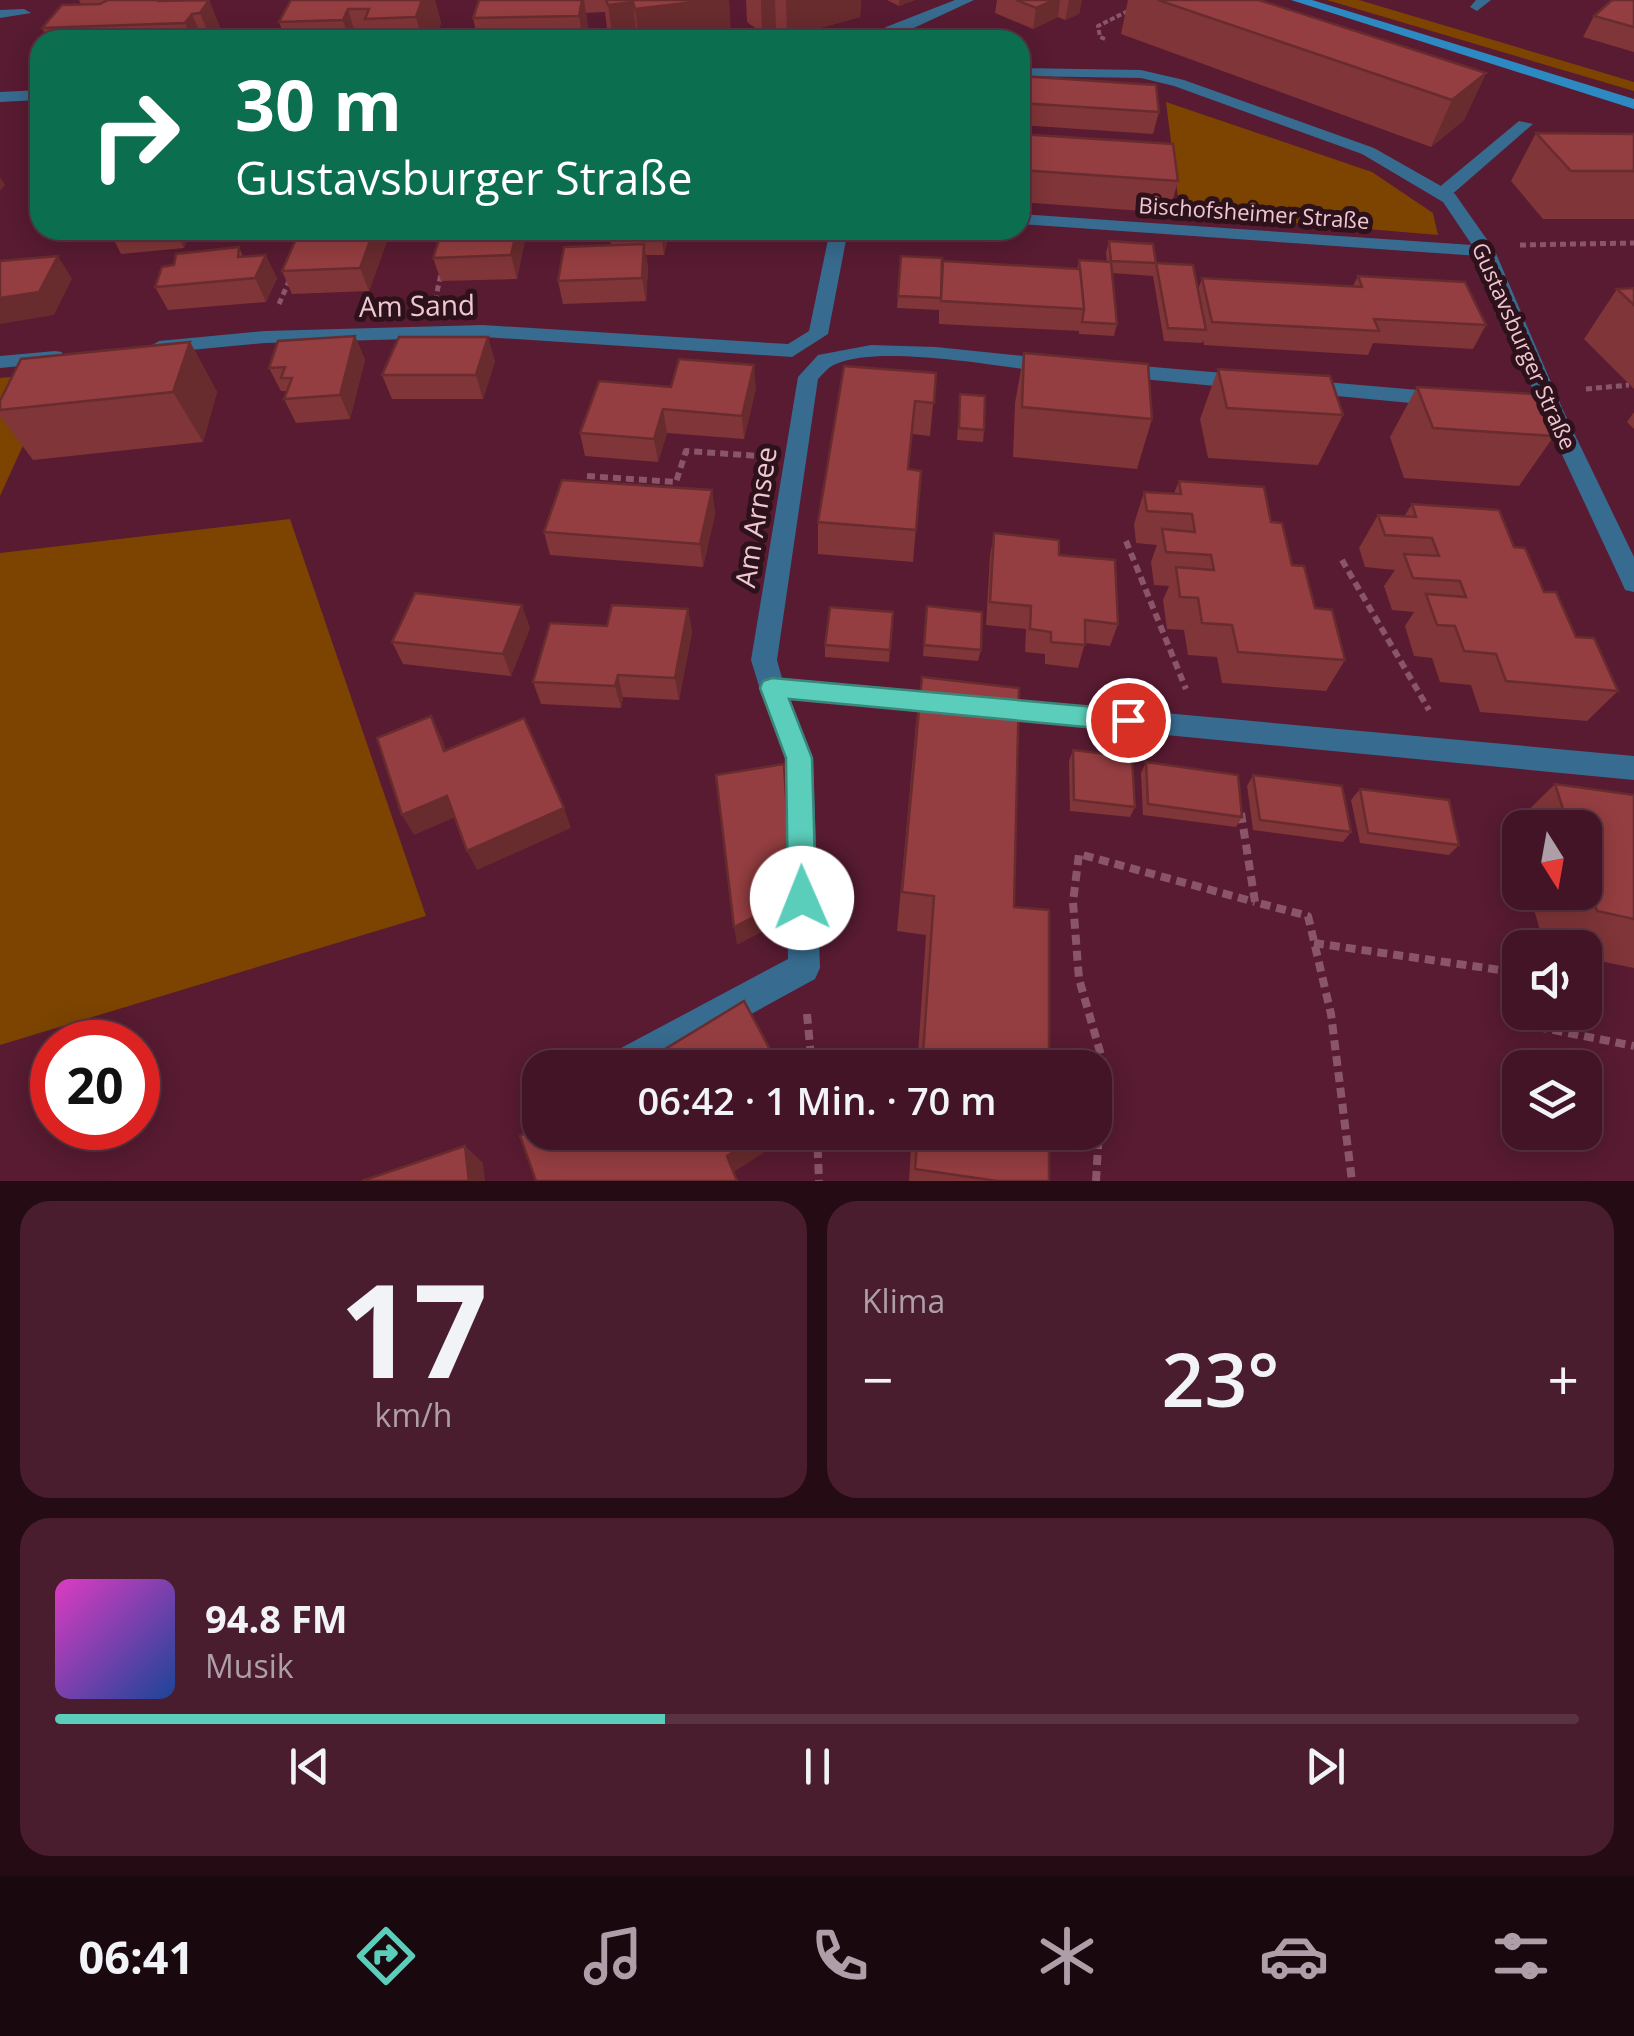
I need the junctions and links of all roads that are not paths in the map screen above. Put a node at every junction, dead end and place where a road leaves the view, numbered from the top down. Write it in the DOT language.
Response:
graph roads {
  1 [pos="967,0"];
  2 [pos="1298,0"];
  3 [pos="0,14"];
  4 [pos="24,14"];
  5 [pos="891,30"];
  6 [pos="1030,72"];
  7 [pos="30,96"];
  8 [pos="0,97"];
  9 [pos="1634,104"];
  10 [pos="1524,124"];
  11 [pos="1443,193"];
  12 [pos="1030,221"];
  13 [pos="836,240"];
  14 [pos="1486,251"];
  15 [pos="132,350"];
  16 [pos="76,355"];
  17 [pos="0,362"];
  18 [pos="1551,408"];
  19 [pos="1634,583"];
  20 [pos="772,688"];
  21 [pos="1634,768"];
  22 [pos="651,1050"];
  1 -- 5 [label="street"];
  2 -- 9 [label="main road"];
  3 -- 4 [label="street"];
  6 -- 11 [label="street, Gustavsburger Straße"];
  7 -- 8 [label="street"];
  10 -- 11 [label="street"];
  11 -- 14 [label="street, Gustavsburger Straße"];
  12 -- 14 [label="street, Bischofsheimer Straße"];
  13 -- 15 [label="street, Am Sand"];
  14 -- 18 [label="street, Gustavsburger Straße"];
  16 -- 17 [label="street"];
  18 -- 19 [label="street, Gustavsburger Straße"];
  18 -- 20 [label="street, Am Arnsee"];
  20 -- 21 [label="street"];
  20 -- 22 [label="street, Am Arnsee"];
}
